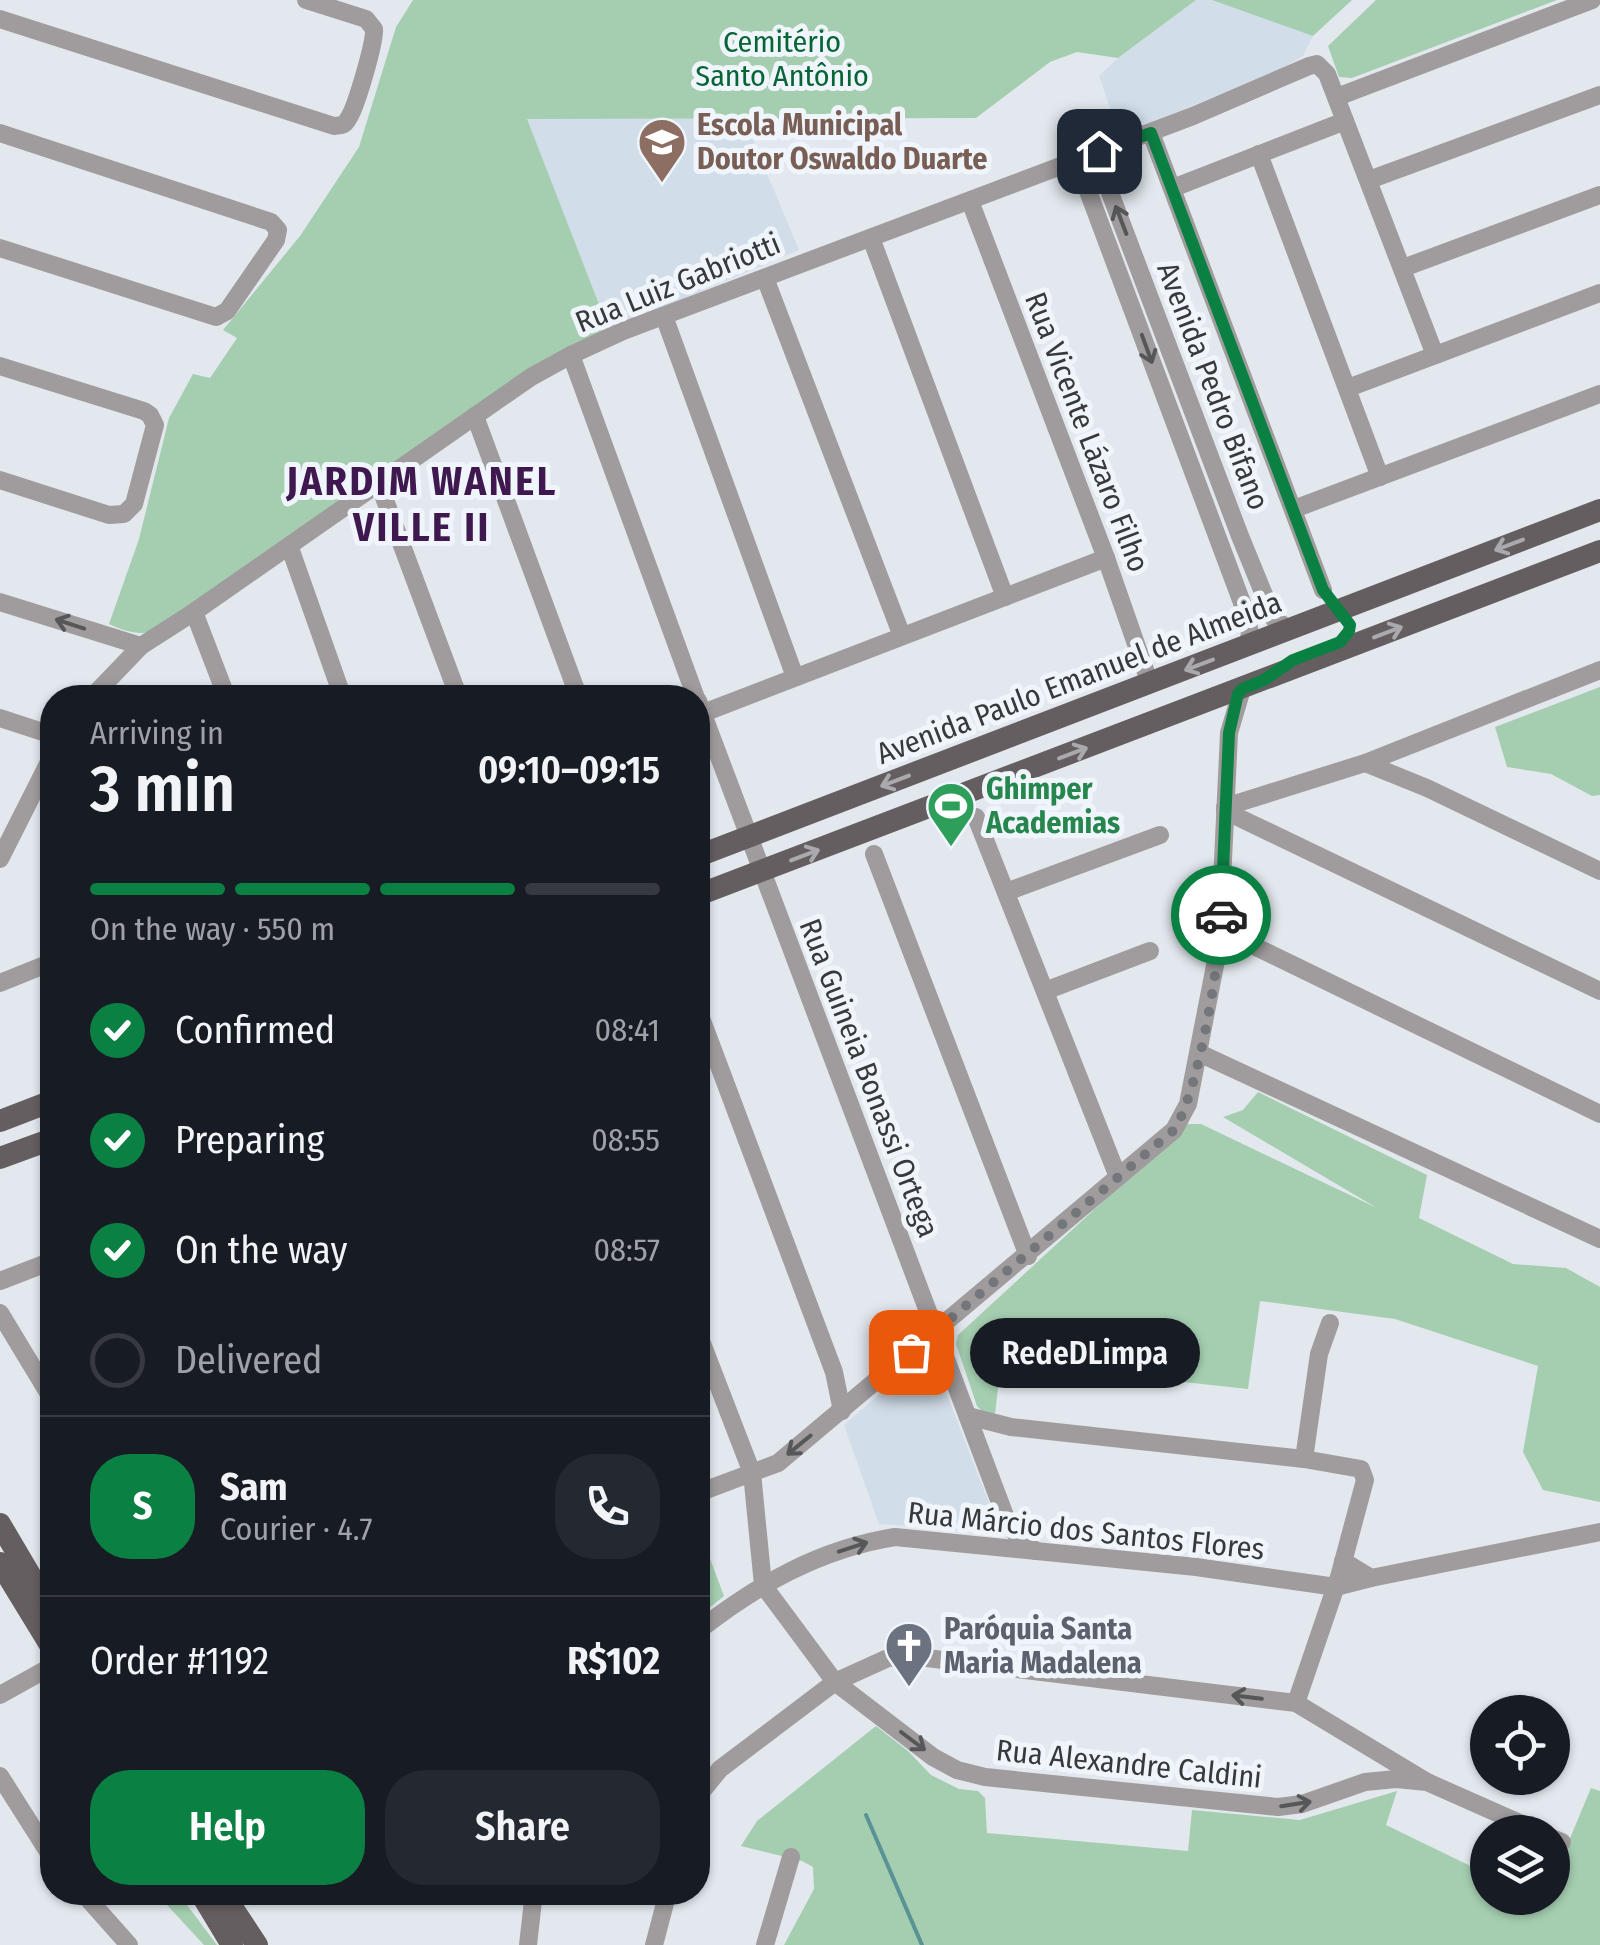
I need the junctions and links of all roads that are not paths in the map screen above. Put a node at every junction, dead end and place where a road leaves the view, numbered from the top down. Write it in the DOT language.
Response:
graph roads {
  1 [pos="5,0"];
  2 [pos="306,0"];
  3 [pos="1592,0"];
  4 [pos="0,18"];
  5 [pos="1600,96"];
  6 [pos="1337,97"];
  7 [pos="1345,121"];
  8 [pos="0,133"];
  9 [pos="1151,133"];
  10 [pos="1095,152"];
  11 [pos="1259,154"];
  12 [pos="1076,159"];
  13 [pos="1369,180"];
  14 [pos="1172,188"];
  15 [pos="1600,195"];
  16 [pos="970,201"];
  17 [pos="871,238"];
  18 [pos="0,248"];
  19 [pos="1403,268"];
  20 [pos="765,278"];
  21 [pos="1600,293"];
  22 [pos="664,316"];
  23 [pos="1435,355"];
  24 [pos="571,356"];
  25 [pos="0,366"];
  26 [pos="1348,388"];
  27 [pos="1600,394"];
  28 [pos="475,416"];
  29 [pos="1380,477"];
  30 [pos="0,480"];
  31 [pos="379,484"];
  32 [pos="1294,509"];
  33 [pos="1600,510"];
  34 [pos="1240,536"];
  35 [pos="1220,544"];
  36 [pos="290,548"];
  37 [pos="1600,551"];
  38 [pos="1106,558"];
  39 [pos="1323,590"];
  40 [pos="1004,597"];
  41 [pos="0,602"];
  42 [pos="1339,609"];
  43 [pos="194,612"];
  44 [pos="1316,619"];
  45 [pos="1290,630"];
  46 [pos="902,636"];
  47 [pos="141,646"];
  48 [pos="1248,646"];
  49 [pos="1600,670"];
  50 [pos="796,677"];
  51 [pos="1264,680"];
  52 [pos="1150,684"];
  53 [pos="104,685"];
  54 [pos="222,685"];
  55 [pos="338,685"];
  56 [pos="453,685"];
  57 [pos="574,685"];
  58 [pos="690,685"];
  59 [pos="1242,689"];
  60 [pos="710,702"];
  61 [pos="1199,706"];
  62 [pos="0,718"];
  63 [pos="40,731"];
  64 [pos="1229,733"];
  65 [pos="710,738"];
  66 [pos="1422,741"];
  67 [pos="1391,759"];
  68 [pos="1412,772"];
  69 [pos="1226,774"];
  70 [pos="40,776"];
  71 [pos="982,788"];
  72 [pos="1427,788"];
  73 [pos="1276,793"];
  74 [pos="955,797"];
  75 [pos="1225,809"];
  76 [pos="976,817"];
  77 [pos="876,828"];
  78 [pos="1267,831"];
  79 [pos="6,832"];
  80 [pos="1160,834"];
  81 [pos="747,837"];
  82 [pos="850,838"];
  83 [pos="710,851"];
  84 [pos="1223,851"];
  85 [pos="874,854"];
  86 [pos="0,859"];
  87 [pos="760,872"];
  88 [pos="1600,872"];
  89 [pos="710,891"];
  90 [pos="1006,892"];
  91 [pos="1220,938"];
  92 [pos="1240,948"];
  93 [pos="1150,951"];
  94 [pos="1272,958"];
  95 [pos="1215,966"];
  96 [pos="40,967"];
  97 [pos="0,982"];
  98 [pos="1045,991"];
  99 [pos="1600,991"];
  100 [pos="710,1042"];
  101 [pos="1199,1053"];
  102 [pos="1236,1068"];
  103 [pos="1188,1104"];
  104 [pos="40,1105"];
  105 [pos="1600,1114"];
  106 [pos="0,1120"];
  107 [pos="40,1143"];
  108 [pos="0,1158"];
  109 [pos="1118,1178"];
  110 [pos="1600,1239"];
  111 [pos="1028,1256"];
  112 [pos="40,1266"];
  113 [pos="0,1281"];
  114 [pos="927,1304"];
  115 [pos="965,1307"];
  116 [pos="0,1313"];
  117 [pos="1330,1323"];
  118 [pos="937,1330"];
  119 [pos="911,1352"];
  120 [pos="710,1365"];
  121 [pos="951,1369"];
  122 [pos="834,1372"];
  123 [pos="40,1379"];
  124 [pos="870,1387"];
  125 [pos="842,1411"];
  126 [pos="968,1416"];
  127 [pos="1011,1427"];
  128 [pos="981,1450"];
  129 [pos="1304,1459"];
  130 [pos="752,1473"];
  131 [pos="710,1489"];
  132 [pos="1007,1522"];
  133 [pos="0,1524"];
  134 [pos="1600,1532"];
  135 [pos="757,1544"];
  136 [pos="983,1545"];
  137 [pos="1036,1551"];
  138 [pos="1343,1561"];
  139 [pos="0,1563"];
  140 [pos="801,1566"];
  141 [pos="1372,1578"];
  142 [pos="763,1584"];
  143 [pos="1336,1587"];
  144 [pos="40,1592"];
  145 [pos="710,1622"];
  146 [pos="40,1628"];
  147 [pos="40,1673"];
  148 [pos="835,1682"];
  149 [pos="0,1695"];
  150 [pos="1296,1703"];
  151 [pos="1370,1748"];
  152 [pos="0,1776"];
  153 [pos="710,1781"];
  154 [pos="1365,1782"];
  155 [pos="1427,1782"];
  156 [pos="1502,1815"];
  157 [pos="40,1839"];
  158 [pos="791,1857"];
  159 [pos="94,1905"];
  160 [pos="208,1905"];
  161 [pos="224,1905"];
  162 [pos="234,1905"];
  163 [pos="533,1905"];
  164 [pos="665,1905"];
  165 [pos="218,1922"];
  166 [pos="129,1945"];
  167 [pos="232,1945"];
  168 [pos="257,1945"];
  169 [pos="528,1945"];
  170 [pos="654,1945"];
  171 [pos="765,1945"];
  1 -- 4 [label="street"];
  2 -- 4 [label="street"];
  3 -- 6 [label="street"];
  5 -- 13 [label="street"];
  6 -- 7 [label="street"];
  6 -- 9 [label="street, Rua Luiz Gabriotti"];
  7 -- 11 [label="street"];
  7 -- 13 [label="street"];
  8 -- 18 [label="street"];
  9 -- 10 [label="street, Rua Luiz Gabriotti"];
  9 -- 14 [label="street"];
  10 -- 12 [label="street, Rua Luiz Gabriotti"];
  34 -- 10 [label="street, Avenida Pedro Bifano, one-way"];
  11 -- 14 [label="street"];
  11 -- 26 [label="street"];
  12 -- 16 [label="street, Rua Luiz Gabriotti"];
  12 -- 35 [label="street, Avenida Pedro Bifano, one-way"];
  13 -- 19 [label="street"];
  14 -- 32 [label="street"];
  15 -- 19 [label="street"];
  16 -- 17 [label="street, Rua Luiz Gabriotti"];
  16 -- 38 [label="street, Rua Vicente Lázaro Filho"];
  17 -- 20 [label="street, Rua Luiz Gabriotti"];
  17 -- 40 [label="street"];
  19 -- 23 [label="street"];
  20 -- 22 [label="street, Rua Luiz Gabriotti"];
  20 -- 46 [label="street"];
  21 -- 23 [label="street"];
  22 -- 24 [label="street, Rua Luiz Gabriotti"];
  22 -- 50 [label="street"];
  23 -- 26 [label="street"];
  24 -- 28 [label="street, Rua Luiz Gabriotti"];
  24 -- 58 [label="street"];
  25 -- 30 [label="street"];
  26 -- 29 [label="street"];
  27 -- 29 [label="street"];
  28 -- 31 [label="street, Rua Luiz Gabriotti"];
  28 -- 57 [label="street"];
  29 -- 32 [label="street"];
  31 -- 36 [label="street, Rua Luiz Gabriotti"];
  31 -- 56 [label="street"];
  32 -- 39 [label="street"];
  33 -- 42 [label="main road, Avenida Paulo Emanuel de Almeida, one-way"];
  34 -- 35 [label="street"];
  34 -- 45 [label="street, Avenida Pedro Bifano"];
  35 -- 48 [label="street, Avenida Pedro Bifano"];
  36 -- 43 [label="street, Rua Luiz Gabriotti"];
  36 -- 55 [label="street"];
  51 -- 37 [label="main road, one-way"];
  38 -- 40 [label="street"];
  38 -- 52 [label="street, Rua Vicente Lázaro Filho"];
  39 -- 42 [label="street"];
  39 -- 44 [label="street"];
  40 -- 46 [label="street"];
  47 -- 41 [label="street, one-way"];
  42 -- 44 [label="main road, Avenida Paulo Emanuel de Almeida"];
  42 -- 51 [label="main road"];
  43 -- 47 [label="street, Rua Luiz Gabriotti"];
  43 -- 54 [label="street"];
  44 -- 45 [label="main road, Avenida Paulo Emanuel de Almeida"];
  45 -- 48 [label="main road, Avenida Paulo Emanuel de Almeida"];
  46 -- 50 [label="street"];
  47 -- 53 [label="street, Rua Luiz Gabriotti"];
  48 -- 52 [label="main road, Avenida Paulo Emanuel de Almeida, one-way"];
  49 -- 66 [label="street"];
  50 -- 60 [label="street"];
  51 -- 59 [label="main road"];
  52 -- 81 [label="main road, Avenida Paulo Emanuel de Almeida, one-way"];
  59 -- 61 [label="main road"];
  59 -- 64 [label="street"];
  61 -- 64 [label="street"];
  71 -- 61 [label="main road, one-way"];
  62 -- 63 [label="street"];
  64 -- 69 [label="street"];
  65 -- 81 [label="street"];
  66 -- 67 [label="street"];
  66 -- 68 [label="street"];
  67 -- 68 [label="street"];
  67 -- 72 [label="street"];
  67 -- 73 [label="street"];
  68 -- 72 [label="street"];
  69 -- 73 [label="street"];
  69 -- 75 [label="street"];
  70 -- 79 [label="street"];
  71 -- 74 [label="main road"];
  71 -- 76 [label="street"];
  72 -- 88 [label="street"];
  73 -- 75 [label="street"];
  73 -- 78 [label="street"];
  74 -- 76 [label="street"];
  74 -- 77 [label="main road"];
  75 -- 78 [label="street"];
  75 -- 84 [label="street"];
  76 -- 90 [label="street"];
  77 -- 82 [label="main road"];
  77 -- 85 [label="street"];
  78 -- 84 [label="street"];
  78 -- 99 [label="street"];
  79 -- 86 [label="street"];
  80 -- 90 [label="street"];
  81 -- 83 [label="main road, Avenida Paulo Emanuel de Almeida"];
  81 -- 87 [label="street"];
  82 -- 85 [label="street"];
  87 -- 82 [label="main road, one-way"];
  84 -- 91 [label="street"];
  85 -- 111 [label="street"];
  87 -- 89 [label="main road"];
  87 -- 114 [label="street, Rua Guineia Bonassi Ortega"];
  90 -- 98 [label="street"];
  91 -- 92 [label="street"];
  91 -- 94 [label="street"];
  91 -- 95 [label="street"];
  92 -- 94 [label="street"];
  92 -- 95 [label="street"];
  93 -- 98 [label="street"];
  94 -- 105 [label="street"];
  95 -- 101 [label="street"];
  96 -- 97 [label="street"];
  98 -- 109 [label="street"];
  100 -- 122 [label="street"];
  101 -- 102 [label="street"];
  101 -- 103 [label="street"];
  102 -- 103 [label="street"];
  102 -- 110 [label="street"];
  103 -- 109 [label="street"];
  104 -- 106 [label="main road"];
  107 -- 108 [label="main road"];
  109 -- 111 [label="street"];
  111 -- 115 [label="street"];
  112 -- 113 [label="street"];
  114 -- 115 [label="street"];
  114 -- 118 [label="street, Rua Guineia Bonassi Ortega"];
  115 -- 118 [label="street"];
  116 -- 123 [label="street"];
  117 -- 129 [label="street"];
  118 -- 119 [label="street"];
  118 -- 121 [label="street, Rua Guineia Bonassi Ortega"];
  119 -- 121 [label="street"];
  119 -- 124 [label="street"];
  120 -- 130 [label="street, Rua Alexandre Caldini"];
  121 -- 126 [label="street, Rua Guineia Bonassi Ortega"];
  122 -- 124 [label="street"];
  122 -- 125 [label="street"];
  124 -- 125 [label="street"];
  125 -- 130 [label="street, one-way"];
  126 -- 127 [label="street"];
  126 -- 128 [label="street, Rua Guineia Bonassi Ortega"];
  127 -- 128 [label="street"];
  127 -- 129 [label="street"];
  128 -- 132 [label="street, Rua Guineia Bonassi Ortega"];
  129 -- 138 [label="street"];
  130 -- 131 [label="street"];
  130 -- 135 [label="street, Rua Alexandre Caldini"];
  132 -- 136 [label="street"];
  132 -- 137 [label="street, Rua Guineia Bonassi Ortega"];
  133 -- 144 [label="main road"];
  134 -- 141 [label="street, Rua Márcio dos Santos Flores"];
  135 -- 140 [label="street"];
  135 -- 142 [label="street, Rua Alexandre Caldini"];
  136 -- 137 [label="street, Rua Márcio dos Santos Flores"];
  140 -- 136 [label="street, Rua Márcio dos Santos Flores, one-way"];
  137 -- 143 [label="street, Rua Márcio dos Santos Flores"];
  138 -- 141 [label="street"];
  138 -- 143 [label="street"];
  139 -- 146 [label="main road"];
  140 -- 142 [label="street, Rua Márcio dos Santos Flores"];
  141 -- 143 [label="street, Rua Márcio dos Santos Flores"];
  142 -- 145 [label="street, Rua Márcio dos Santos Flores"];
  142 -- 148 [label="street, Rua Alexandre Caldini"];
  143 -- 150 [label="street"];
  147 -- 149 [label="street"];
  150 -- 148 [label="street, one-way"];
  148 -- 153 [label="street"];
  148 -- 154 [label="street, Rua Alexandre Caldini, one-way"];
  150 -- 151 [label="street"];
  151 -- 154 [label="street"];
  151 -- 155 [label="street"];
  152 -- 157 [label="street"];
  154 -- 155 [label="street, Rua Alexandre Caldini"];
  155 -- 156 [label="street"];
  158 -- 171 [label="street"];
  159 -- 166 [label="street"];
  160 -- 165 [label="main road"];
  161 -- 165 [label="main road"];
  162 -- 168 [label="main road"];
  163 -- 169 [label="street"];
  164 -- 170 [label="street"];
  165 -- 167 [label="main road"];
}
